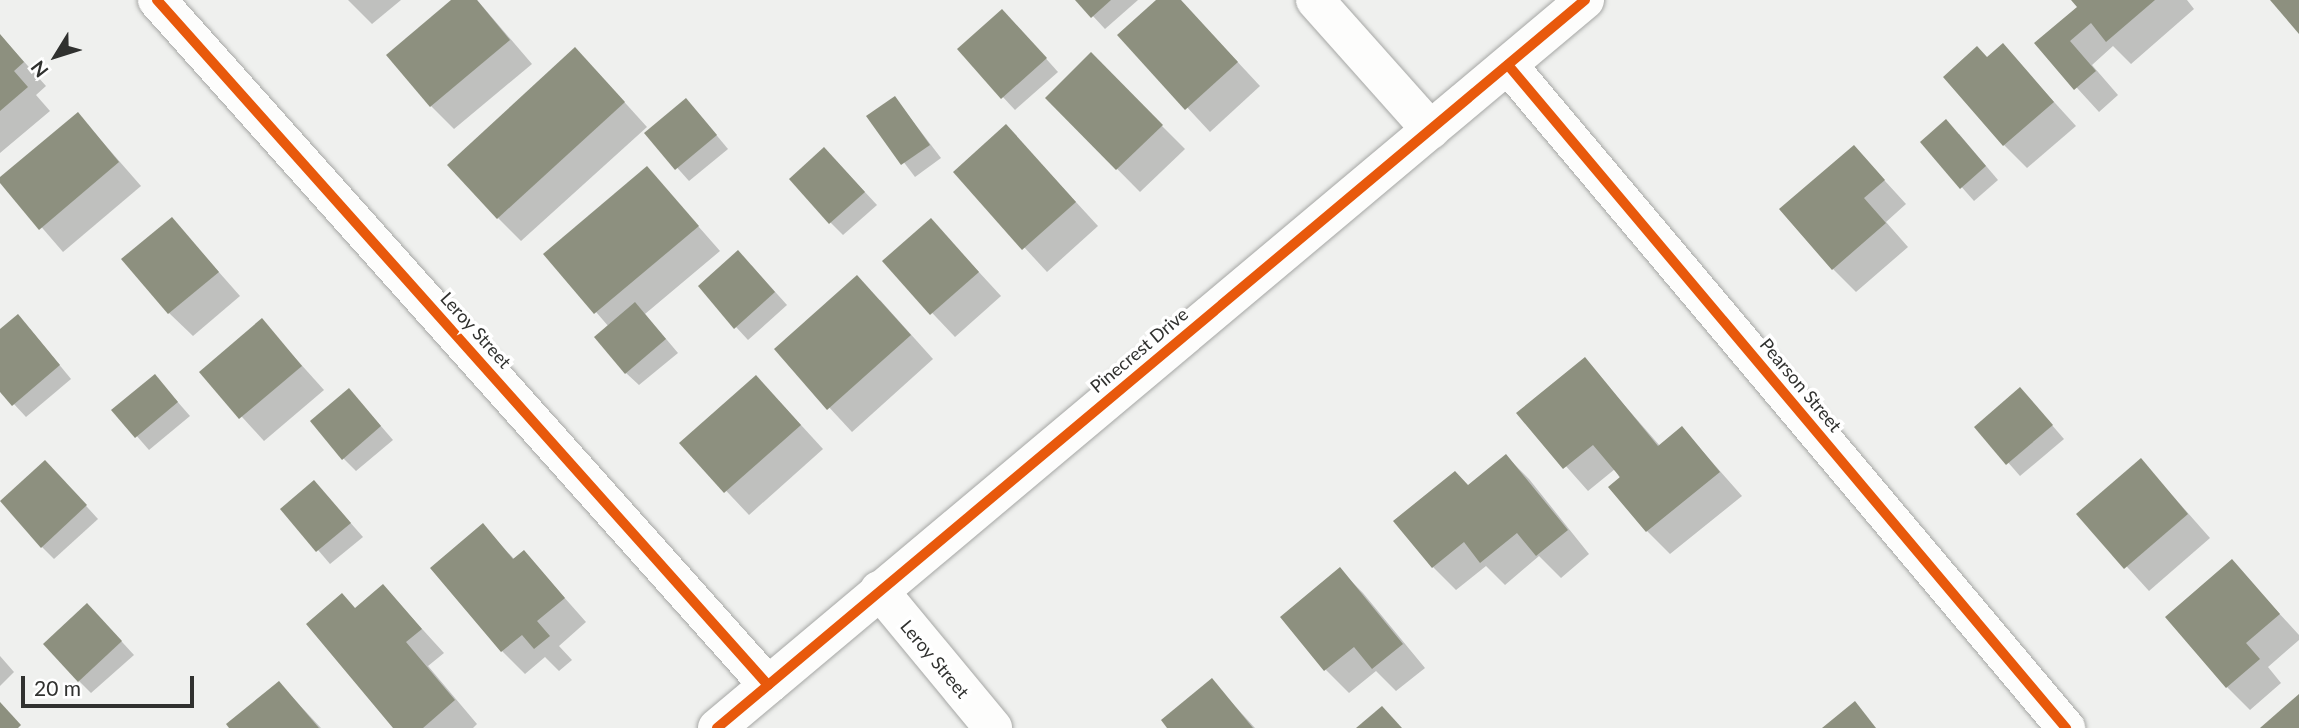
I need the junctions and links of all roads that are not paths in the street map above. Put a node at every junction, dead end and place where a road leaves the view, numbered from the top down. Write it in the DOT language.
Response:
graph roads {
  1 [pos="157,0"];
  2 [pos="1315,0"];
  3 [pos="1585,0"];
  4 [pos="1508,65"];
  5 [pos="1431,130"];
  6 [pos="878,590"];
  7 [pos="768,685"];
  8 [pos="717,728"];
  9 [pos="993,728"];
  10 [pos="2066,728"];
  1 -- 7 [label="street, Leroy Street"];
  2 -- 5 [label="street"];
  3 -- 4 [label="street, Pinecrest Drive"];
  4 -- 5 [label="street, Pinecrest Drive"];
  4 -- 10 [label="street, Pearson Street"];
  5 -- 6 [label="street, Pinecrest Drive"];
  6 -- 7 [label="street, Pinecrest Drive"];
  6 -- 9 [label="street, Leroy Street"];
  7 -- 8 [label="street, Pinecrest Drive"];
}
